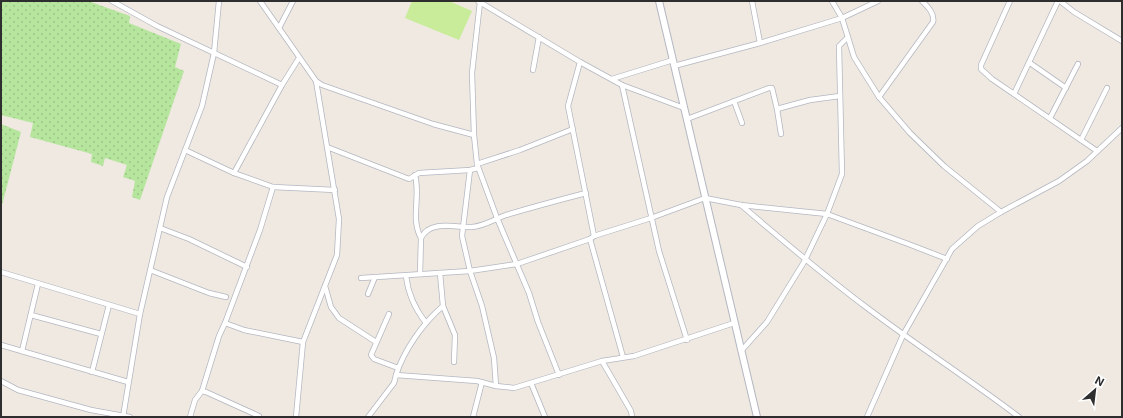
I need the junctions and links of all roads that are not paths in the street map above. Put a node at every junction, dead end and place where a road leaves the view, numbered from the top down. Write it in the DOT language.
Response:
graph roads {
  1 [pos="112,1"];
  2 [pos="219,1"];
  3 [pos="260,1"];
  4 [pos="293,1"];
  5 [pos="659,1"];
  6 [pos="752,1"];
  7 [pos="832,1"];
  8 [pos="878,1"];
  9 [pos="922,1"];
  10 [pos="1010,1"];
  11 [pos="1059,1"];
  12 [pos="479,2"];
  13 [pos="842,18"];
  14 [pos="279,28"];
  15 [pos="539,37"];
  16 [pos="848,37"];
  17 [pos="1122,41"];
  18 [pos="760,43"];
  19 [pos="214,53"];
  20 [pos="299,58"];
  21 [pos="580,62"];
  22 [pos="674,63"];
  23 [pos="1030,63"];
  24 [pos="1078,64"];
  25 [pos="533,70"];
  26 [pos="612,79"];
  27 [pos="316,81"];
  28 [pos="282,85"];
  29 [pos="622,85"];
  30 [pos="1066,88"];
  31 [pos="1107,88"];
  32 [pos="1014,94"];
  33 [pos="840,96"];
  34 [pos="879,97"];
  35 [pos="734,101"];
  36 [pos="684,108"];
  37 [pos="777,109"];
  38 [pos="1050,118"];
  39 [pos="687,119"];
  40 [pos="742,124"];
  41 [pos="1122,128"];
  42 [pos="573,129"];
  43 [pos="781,134"];
  44 [pos="474,135"];
  45 [pos="1081,140"];
  46 [pos="327,147"];
  47 [pos="185,150"];
  48 [pos="1097,151"];
  49 [pos="477,166"];
  50 [pos="470,170"];
  51 [pos="234,173"];
  52 [pos="415,175"];
  53 [pos="273,187"];
  54 [pos="335,190"];
  55 [pos="586,193"];
  56 [pos="705,198"];
  57 [pos="741,205"];
  58 [pos="1001,212"];
  59 [pos="827,214"];
  60 [pos="496,218"];
  61 [pos="651,218"];
  62 [pos="463,227"];
  63 [pos="160,228"];
  64 [pos="592,237"];
  65 [pos="421,238"];
  66 [pos="805,259"];
  67 [pos="947,259"];
  68 [pos="517,264"];
  69 [pos="247,267"];
  70 [pos="150,270"];
  71 [pos="470,271"];
  72 [pos="2,273"];
  73 [pos="440,273"];
  74 [pos="420,274"];
  75 [pos="406,276"];
  76 [pos="361,278"];
  77 [pos="375,278"];
  78 [pos="1,279"];
  79 [pos="38,284"];
  80 [pos="325,285"];
  81 [pos="368,294"];
  82 [pos="226,297"];
  83 [pos="109,305"];
  84 [pos="443,306"];
  85 [pos="140,314"];
  86 [pos="389,314"];
  87 [pos="31,315"];
  88 [pos="225,323"];
  89 [pos="426,323"];
  90 [pos="734,323"];
  91 [pos="101,334"];
  92 [pos="903,334"];
  93 [pos="687,340"];
  94 [pos="303,342"];
  95 [pos="376,342"];
  96 [pos="1,345"];
  97 [pos="22,351"];
  98 [pos="741,351"];
  99 [pos="623,357"];
  100 [pos="602,361"];
  101 [pos="454,362"];
  102 [pos="398,368"];
  103 [pos="92,372"];
  104 [pos="396,375"];
  105 [pos="559,375"];
  106 [pos="1,381"];
  107 [pos="128,382"];
  108 [pos="482,382"];
  109 [pos="531,383"];
  110 [pos="496,386"];
  111 [pos="202,391"];
  112 [pos="123,416"];
  113 [pos="130,417"];
  114 [pos="190,417"];
  115 [pos="260,417"];
  116 [pos="296,417"];
  117 [pos="368,417"];
  118 [pos="473,417"];
  119 [pos="545,417"];
  120 [pos="632,417"];
  121 [pos="757,417"];
  122 [pos="867,417"];
  123 [pos="1019,417"];
  1 -- 19 [label="street"];
  2 -- 19 [label="street"];
  3 -- 14 [label="street"];
  4 -- 14 [label="street"];
  5 -- 22 [label="main road"];
  6 -- 18 [label="street"];
  7 -- 13 [label="street"];
  8 -- 13 [label="street"];
  9 -- 34 [label="street"];
  10 -- 32 [label="street"];
  11 -- 17 [label="street"];
  11 -- 23 [label="street"];
  12 -- 15 [label="street"];
  12 -- 44 [label="street"];
  13 -- 16 [label="street"];
  13 -- 18 [label="street"];
  14 -- 20 [label="street"];
  15 -- 21 [label="street"];
  15 -- 25 [label="street"];
  16 -- 33 [label="street"];
  16 -- 34 [label="street"];
  18 -- 22 [label="street"];
  19 -- 28 [label="street"];
  19 -- 47 [label="street"];
  20 -- 27 [label="street"];
  20 -- 28 [label="street"];
  21 -- 26 [label="street"];
  21 -- 42 [label="street"];
  22 -- 26 [label="street"];
  22 -- 36 [label="main road"];
  23 -- 30 [label="street"];
  23 -- 32 [label="street"];
  24 -- 30 [label="street"];
  26 -- 29 [label="street"];
  27 -- 44 [label="street"];
  27 -- 46 [label="street"];
  28 -- 51 [label="street"];
  29 -- 36 [label="street"];
  29 -- 61 [label="street"];
  30 -- 38 [label="street"];
  31 -- 45 [label="street"];
  32 -- 38 [label="street"];
  33 -- 37 [label="street"];
  33 -- 59 [label="street"];
  34 -- 58 [label="street"];
  35 -- 37 [label="street"];
  35 -- 39 [label="street"];
  35 -- 40 [label="street"];
  36 -- 39 [label="main road"];
  37 -- 43 [label="street"];
  38 -- 45 [label="street"];
  39 -- 56 [label="main road"];
  41 -- 48 [label="street"];
  42 -- 49 [label="street"];
  42 -- 55 [label="street"];
  44 -- 49 [label="street"];
  45 -- 48 [label="street"];
  46 -- 52 [label="street"];
  46 -- 54 [label="street"];
  47 -- 51 [label="street"];
  47 -- 63 [label="street"];
  48 -- 58 [label="street"];
  49 -- 50 [label="street"];
  49 -- 60 [label="street"];
  50 -- 52 [label="street"];
  50 -- 62 [label="street"];
  51 -- 53 [label="street"];
  52 -- 65 [label="street"];
  53 -- 54 [label="street"];
  53 -- 69 [label="street"];
  54 -- 80 [label="street"];
  55 -- 60 [label="street"];
  55 -- 64 [label="street"];
  56 -- 57 [label="street"];
  56 -- 61 [label="street"];
  56 -- 90 [label="main road"];
  57 -- 59 [label="street"];
  57 -- 66 [label="street"];
  58 -- 67 [label="street"];
  59 -- 66 [label="street"];
  59 -- 67 [label="street"];
  60 -- 62 [label="street"];
  60 -- 68 [label="street"];
  61 -- 64 [label="street"];
  61 -- 93 [label="street"];
  62 -- 65 [label="street"];
  62 -- 71 [label="street"];
  63 -- 69 [label="street"];
  63 -- 70 [label="street"];
  64 -- 68 [label="street"];
  64 -- 99 [label="street"];
  65 -- 74 [label="street"];
  66 -- 92 [label="street"];
  66 -- 98 [label="street"];
  67 -- 92 [label="street"];
  68 -- 71 [label="street"];
  68 -- 105 [label="street"];
  69 -- 88 [label="street"];
  70 -- 82 [label="street"];
  70 -- 85 [label="street"];
  71 -- 73 [label="street"];
  71 -- 110 [label="street"];
  72 -- 78 [label="street"];
  72 -- 79 [label="street"];
  73 -- 74 [label="street"];
  73 -- 84 [label="street"];
  74 -- 75 [label="street"];
  75 -- 77 [label="street"];
  75 -- 89 [label="street"];
  76 -- 77 [label="street"];
  77 -- 81 [label="street"];
  79 -- 83 [label="street"];
  79 -- 87 [label="street"];
  80 -- 94 [label="street"];
  80 -- 95 [label="street"];
  83 -- 85 [label="street"];
  83 -- 91 [label="street"];
  84 -- 89 [label="street"];
  84 -- 101 [label="street"];
  85 -- 107 [label="street"];
  86 -- 95 [label="street"];
  87 -- 91 [label="street"];
  87 -- 97 [label="street"];
  88 -- 94 [label="street"];
  88 -- 111 [label="street"];
  89 -- 102 [label="street"];
  90 -- 93 [label="street"];
  90 -- 98 [label="main road"];
  91 -- 103 [label="street"];
  92 -- 122 [label="street"];
  92 -- 123 [label="street"];
  93 -- 99 [label="street"];
  94 -- 116 [label="street"];
  95 -- 102 [label="street"];
  96 -- 97 [label="street"];
  97 -- 103 [label="street"];
  98 -- 121 [label="main road"];
  99 -- 100 [label="street"];
  100 -- 105 [label="street"];
  100 -- 120 [label="street"];
  102 -- 104 [label="street"];
  103 -- 107 [label="street"];
  104 -- 108 [label="street"];
  104 -- 117 [label="street"];
  105 -- 109 [label="street"];
  106 -- 112 [label="street"];
  107 -- 112 [label="street"];
  108 -- 110 [label="street"];
  108 -- 118 [label="street"];
  109 -- 110 [label="street"];
  109 -- 119 [label="street"];
  111 -- 114 [label="street"];
  111 -- 115 [label="street"];
  112 -- 113 [label="street"];
}
